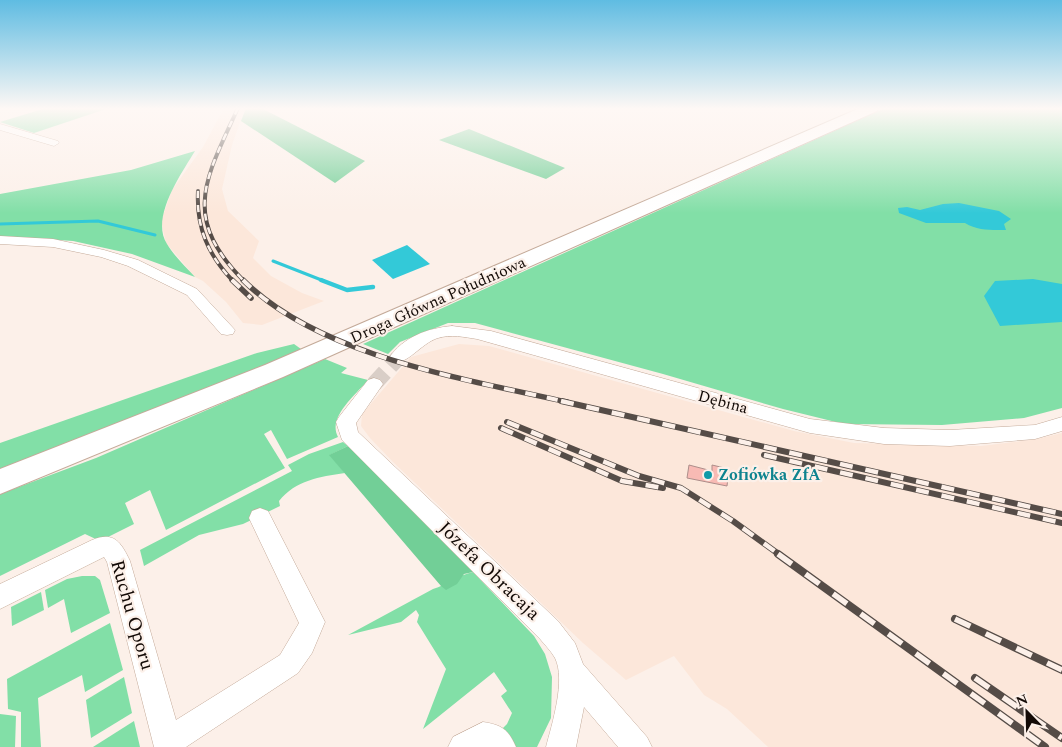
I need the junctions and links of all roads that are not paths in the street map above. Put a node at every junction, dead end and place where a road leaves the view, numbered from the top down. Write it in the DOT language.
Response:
graph roads {
  1 [pos="793,143"];
  2 [pos="0,240"];
  3 [pos="227,330"];
  4 [pos="398,358"];
  5 [pos="374,384"];
  6 [pos="1062,424"];
  7 [pos="0,482"];
  8 [pos="260,518"];
  9 [pos="0,597"];
  10 [pos="571,671"];
  11 [pos="169,744"];
  12 [pos="463,747"];
  13 [pos="501,747"];
  14 [pos="561,747"];
  15 [pos="637,747"];
  1 -- 7 [label="main road, Droga Główna Południowa"];
  2 -- 3 [label="street"];
  4 -- 6 [label="street, Dębina"];
  5 -- 10 [label="street, Józefa Obracaja"];
  8 -- 11 [label="street, Ruchu Oporu"];
  9 -- 11 [label="street, Ruchu Oporu"];
  10 -- 14 [label="street, Józefa Obracaja"];
  10 -- 15 [label="street"];
  12 -- 13 [label="street"];
}
